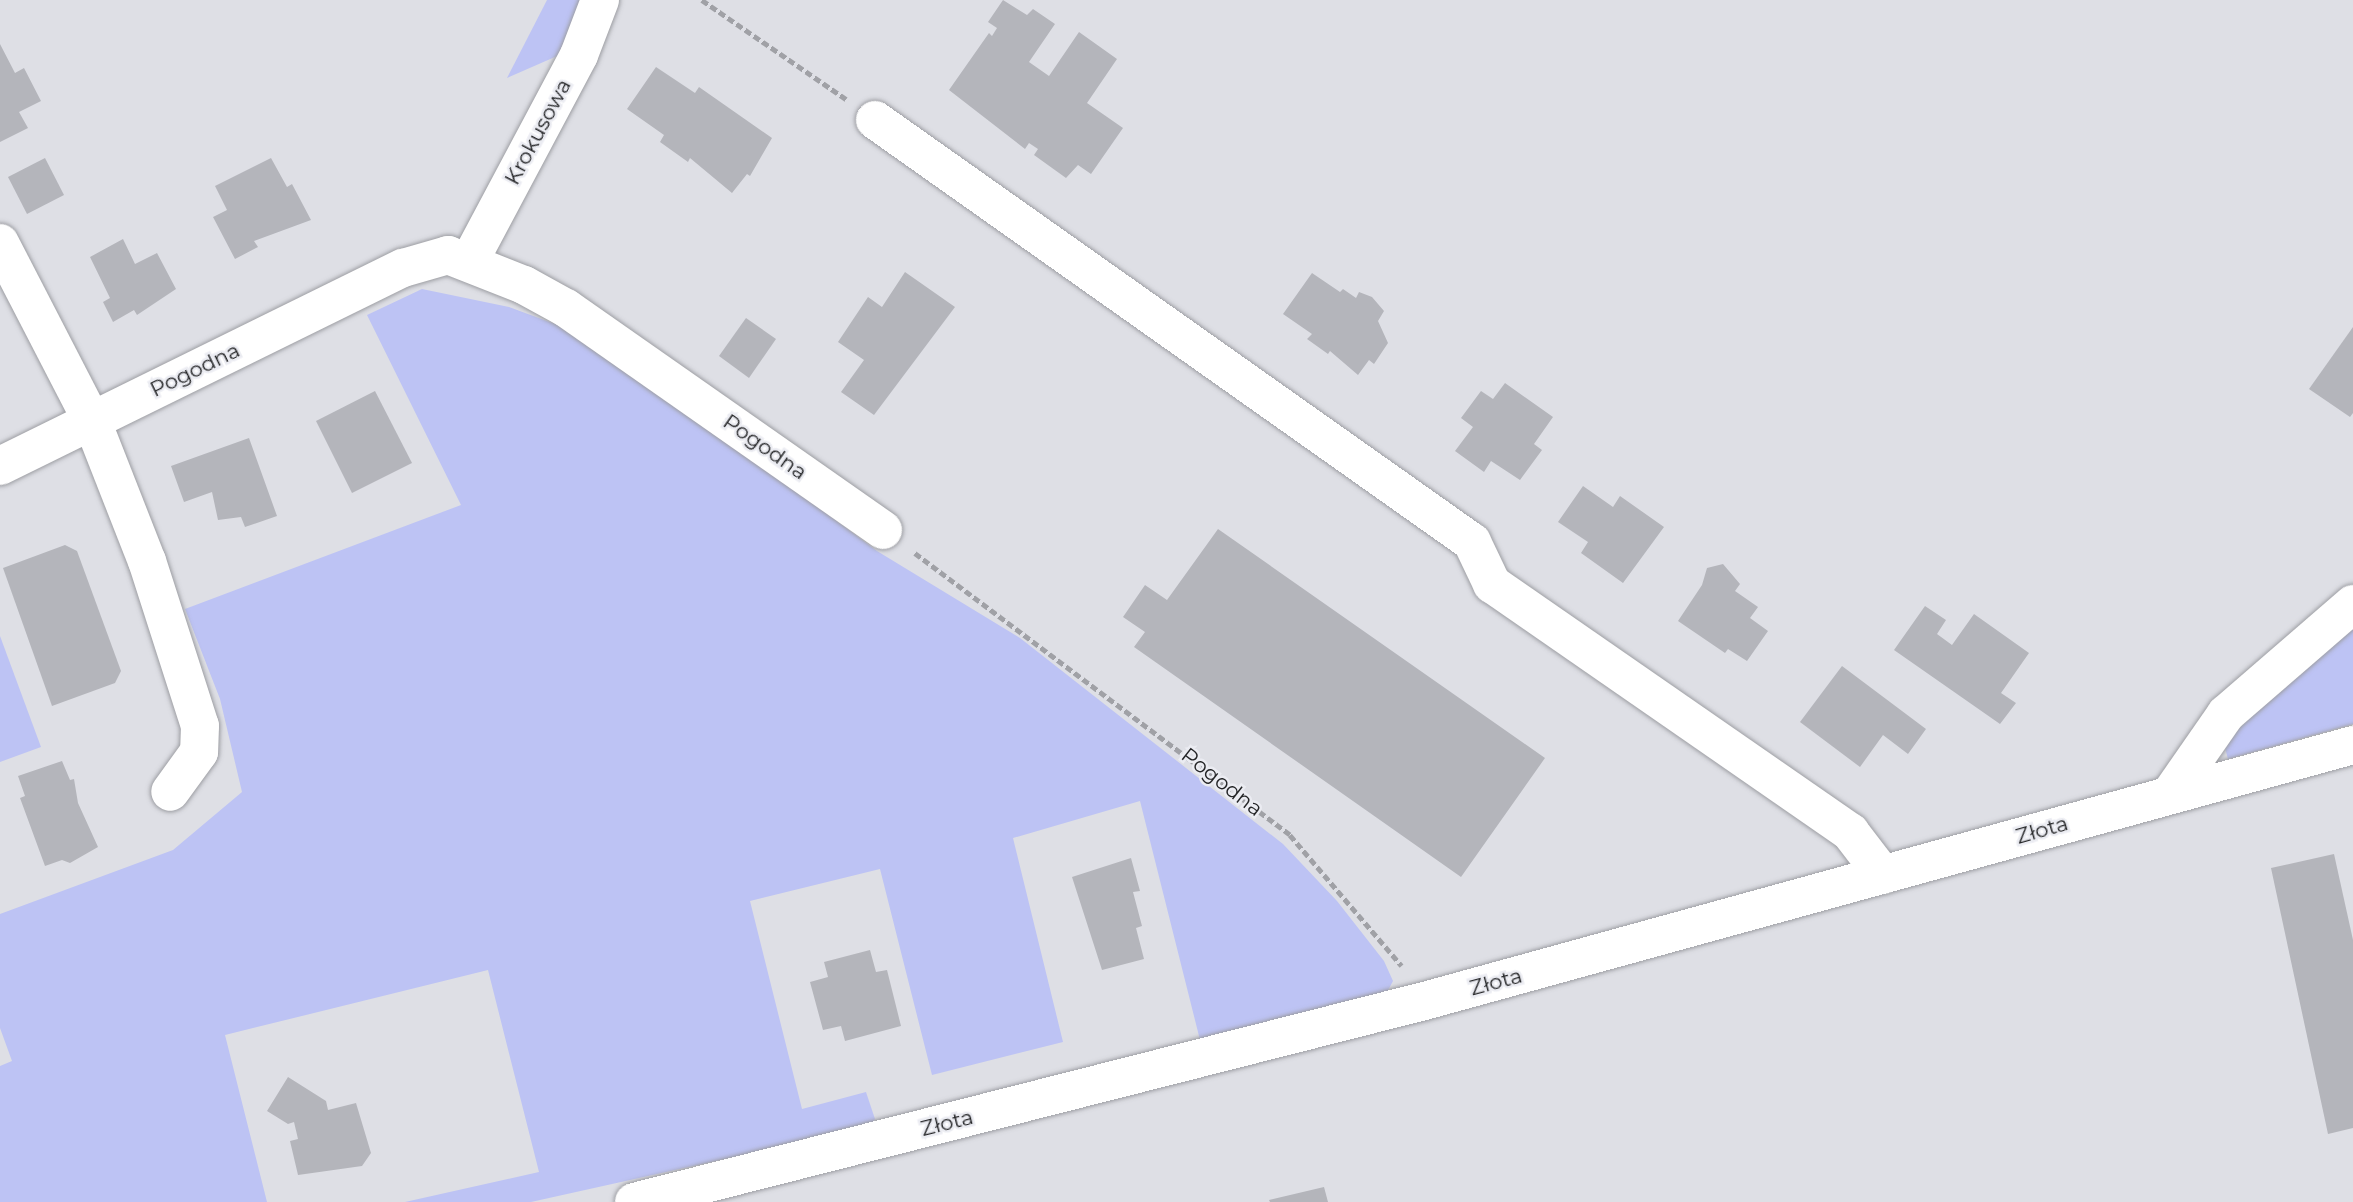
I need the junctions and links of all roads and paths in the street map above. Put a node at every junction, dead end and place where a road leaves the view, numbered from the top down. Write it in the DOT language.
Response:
graph roads {
  1 [pos="600,0"];
  2 [pos="702,0"];
  3 [pos="875,120"];
  4 [pos="0,243"];
  5 [pos="470,262"];
  6 [pos="92,421"];
  7 [pos="0,466"];
  8 [pos="883,530"];
  9 [pos="2353,604"];
  10 [pos="2353,745"];
  11 [pos="170,792"];
  12 [pos="2171,793"];
  13 [pos="1883,876"];
  14 [pos="1428,1000"];
  15 [pos="634,1202"];
  1 -- 5 [label="street, Krokusowa"];
  2 -- 3 [label="path"];
  3 -- 13 [label="street"];
  4 -- 6 [label="street"];
  5 -- 6 [label="street, Pogodna"];
  5 -- 8 [label="street, Pogodna"];
  6 -- 7 [label="street, Pogodna"];
  6 -- 11 [label="street"];
  8 -- 14 [label="path, Pogodna"];
  9 -- 12 [label="street"];
  10 -- 12 [label="street, Złota"];
  12 -- 13 [label="street, Złota"];
  13 -- 14 [label="street, Złota"];
  14 -- 15 [label="street, Złota"];
}
